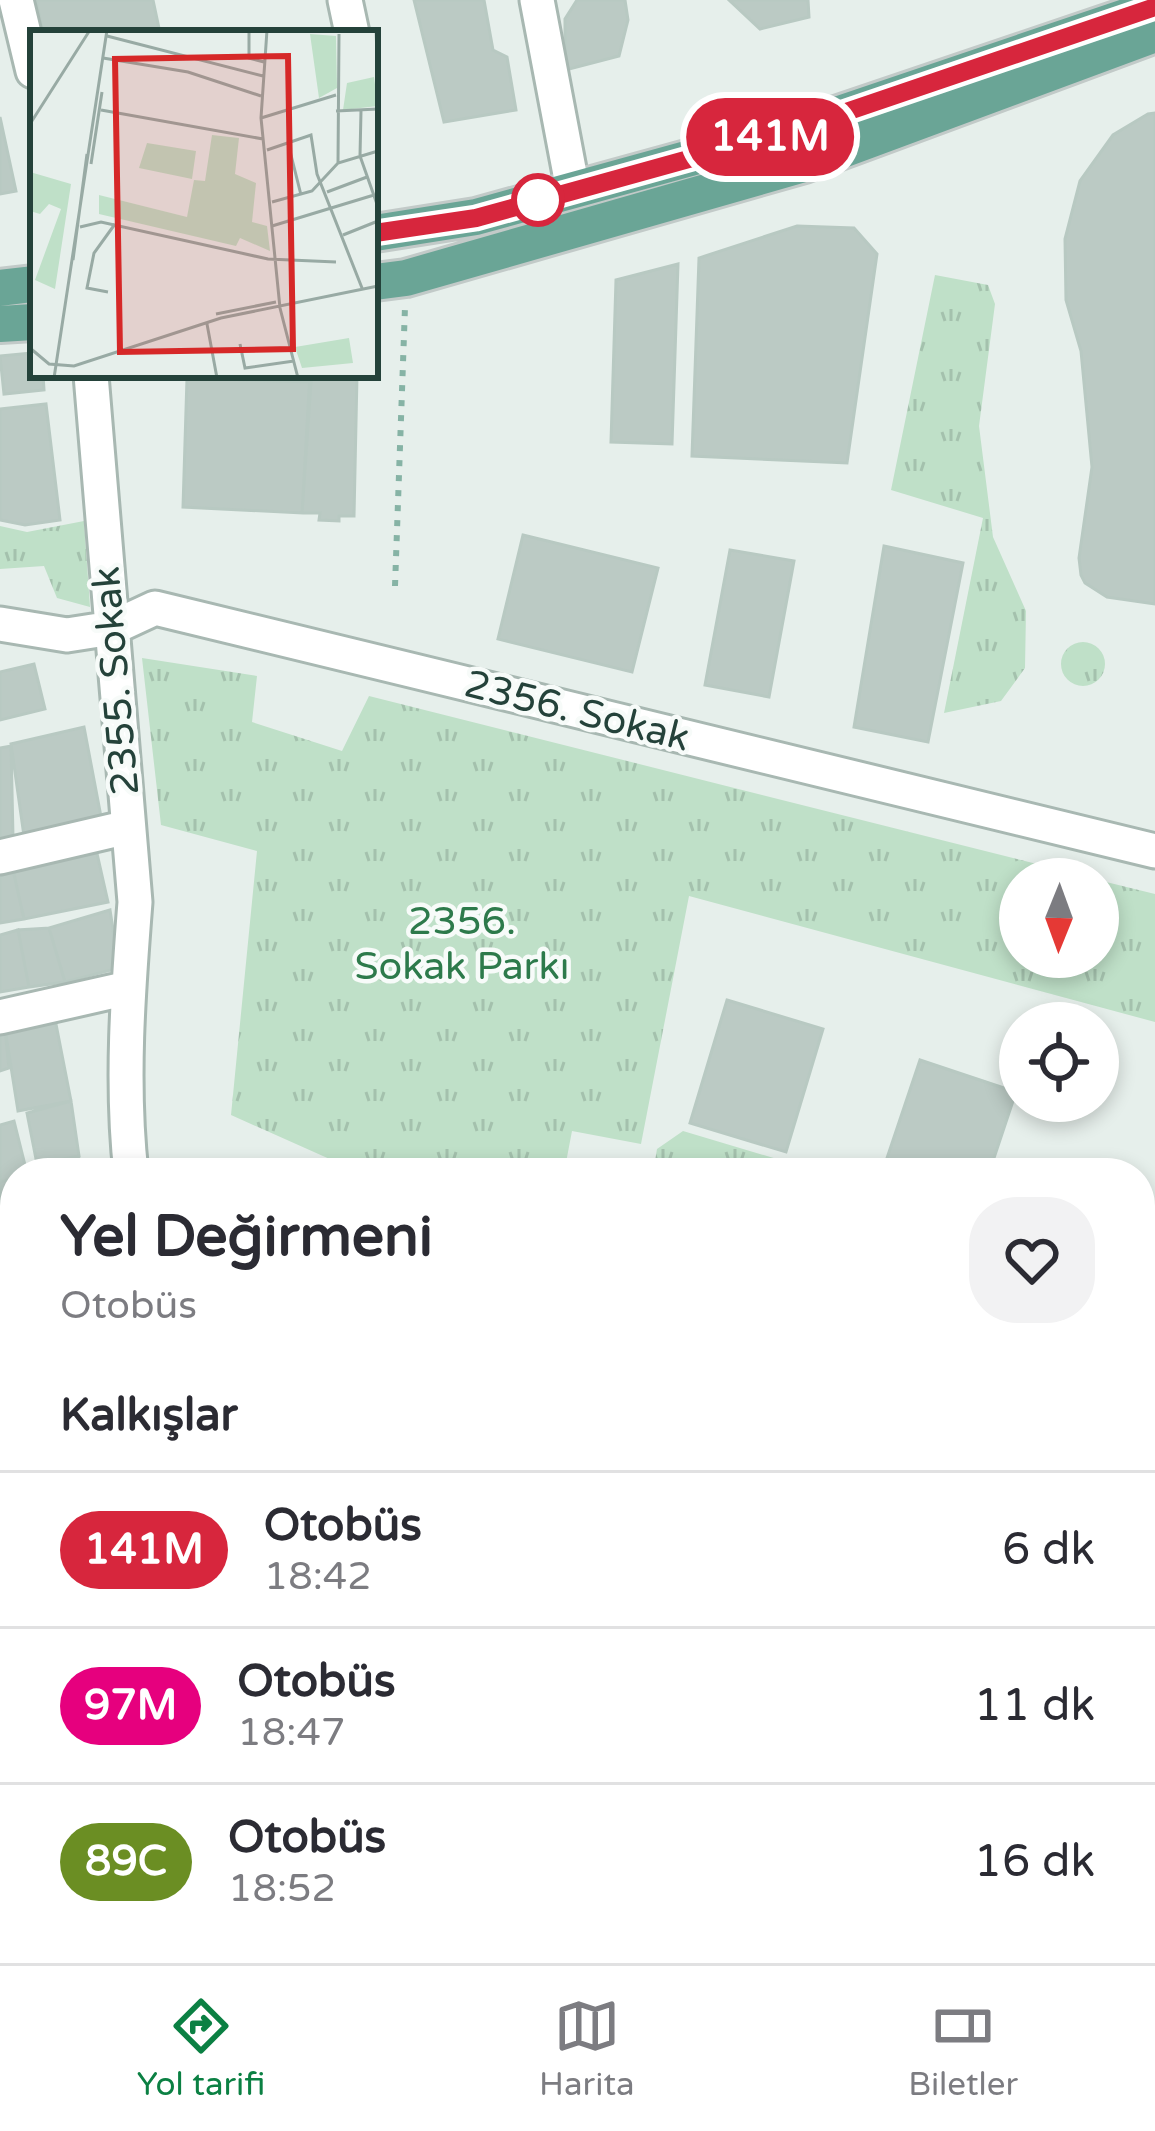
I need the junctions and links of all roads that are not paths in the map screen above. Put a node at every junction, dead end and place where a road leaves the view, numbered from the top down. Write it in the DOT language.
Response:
graph roads {
  1 [pos="16,0"];
  2 [pos="345,0"];
  3 [pos="537,0"];
  4 [pos="1155,7"];
  5 [pos="351,30"];
  6 [pos="1155,34"];
  7 [pos="30,58"];
  8 [pos="573,190"];
  9 [pos="378,233"];
  10 [pos="390,280"];
  11 [pos="30,284"];
  12 [pos="0,288"];
  13 [pos="30,322"];
  14 [pos="0,324"];
  15 [pos="91,378"];
  16 [pos="0,624"];
  17 [pos="112,628"];
  18 [pos="128,827"];
  19 [pos="1155,851"];
  20 [pos="0,856"];
  21 [pos="128,988"];
  22 [pos="0,1017"];
  23 [pos="130,1158"];
  1 -- 7 [label="street"];
  2 -- 5 [label="street"];
  3 -- 8 [label="street"];
  4 -- 8 [label="main road"];
  6 -- 10 [label="main road"];
  8 -- 9 [label="main road"];
  11 -- 12 [label="main road"];
  13 -- 14 [label="main road"];
  15 -- 17 [label="street, 2355. Sokak"];
  16 -- 17 [label="street, 2356. Sokak"];
  17 -- 18 [label="street, 2355. Sokak"];
  17 -- 19 [label="street, 2356. Sokak"];
  18 -- 20 [label="street"];
  18 -- 21 [label="street, 2355. Sokak"];
  21 -- 22 [label="street"];
  21 -- 23 [label="street, 2355. Sokak"];
}
